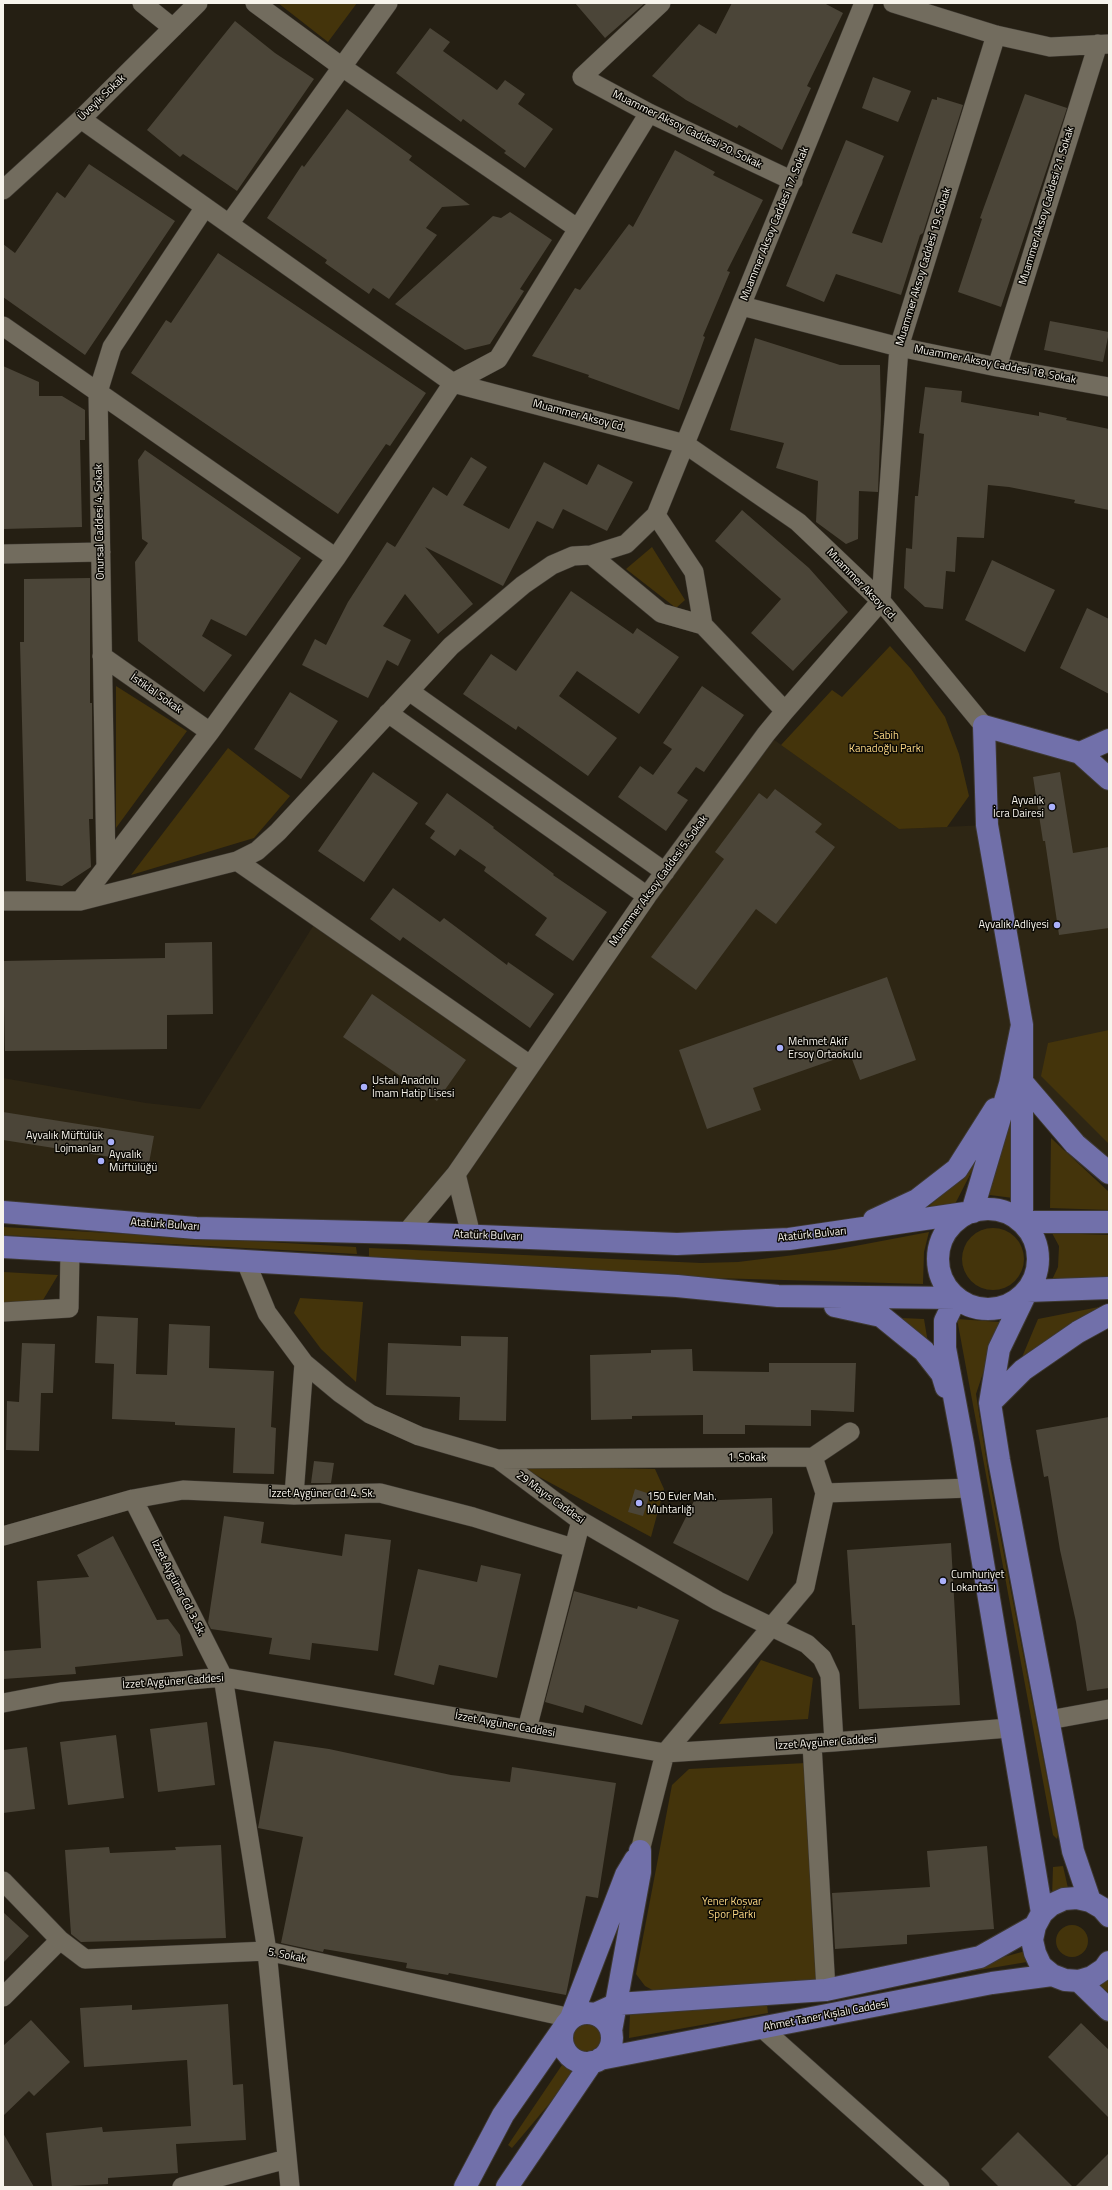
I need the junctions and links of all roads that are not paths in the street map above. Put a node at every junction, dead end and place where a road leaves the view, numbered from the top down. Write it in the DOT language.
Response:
graph roads {
  1 [pos="142,3"];
  2 [pos="198,3"];
  3 [pos="255,3"];
  4 [pos="388,3"];
  5 [pos="661,3"];
  6 [pos="864,3"];
  7 [pos="893,3"];
  8 [pos="946,11"];
  9 [pos="173,28"];
  10 [pos="996,35"];
  11 [pos="1104,44"];
  12 [pos="342,67"];
  13 [pos="649,112"];
  14 [pos="81,119"];
  15 [pos="793,181"];
  16 [pos="3,190"];
  17 [pos="205,208"];
  18 [pos="229,224"];
  19 [pos="577,228"];
  20 [pos="742,306"];
  21 [pos="3,326"];
  22 [pos="899,347"];
  23 [pos="997,367"];
  24 [pos="453,383"];
  25 [pos="1109,387"];
  26 [pos="98,392"];
  27 [pos="685,444"];
  28 [pos="656,515"];
  29 [pos="101,552"];
  30 [pos="3,554"];
  31 [pos="591,554"];
  32 [pos="336,558"];
  33 [pos="880,602"];
  34 [pos="703,625"];
  35 [pos="102,656"];
  36 [pos="409,691"];
  37 [pos="785,710"];
  38 [pos="388,713"];
  39 [pos="984,726"];
  40 [pos="210,732"];
  41 [pos="1109,740"];
  42 [pos="1080,753"];
  43 [pos="1109,779"];
  44 [pos="237,861"];
  45 [pos="106,867"];
  46 [pos="665,872"];
  47 [pos="647,896"];
  48 [pos="3,900"];
  49 [pos="80,901"];
  50 [pos="530,1065"];
  51 [pos="1016,1083"];
  52 [pos="1109,1173"];
  53 [pos="456,1174"];
  54 [pos="3,1212"];
  55 [pos="972,1212"];
  56 [pos="1022,1222"];
  57 [pos="1109,1222"];
  58 [pos="850,1231"];
  59 [pos="406,1233"];
  60 [pos="470,1235"];
  61 [pos="3,1247"];
  62 [pos="70,1251"];
  63 [pos="246,1262"];
  64 [pos="1109,1288"];
  65 [pos="1027,1291"];
  66 [pos="778,1296"];
  67 [pos="956,1298"];
  68 [pos="3,1312"];
  69 [pos="1109,1315"];
  70 [pos="304,1363"];
  71 [pos="990,1402"];
  72 [pos="850,1432"];
  73 [pos="963,1444"];
  74 [pos="813,1457"];
  75 [pos="498,1459"];
  76 [pos="970,1488"];
  77 [pos="825,1493"];
  78 [pos="294,1495"];
  79 [pos="133,1499"];
  80 [pos="581,1522"];
  81 [pos="3,1536"];
  82 [pos="573,1548"];
  83 [pos="772,1628"];
  84 [pos="223,1677"];
  85 [pos="3,1703"];
  86 [pos="1109,1709"];
  87 [pos="1049,1720"];
  88 [pos="1009,1728"];
  89 [pos="527,1729"];
  90 [pos="834,1742"];
  91 [pos="812,1744"];
  92 [pos="665,1753"];
  93 [pos="640,1851"];
  94 [pos="3,1881"];
  95 [pos="1090,1901"];
  96 [pos="1109,1916"];
  97 [pos="1038,1920"];
  98 [pos="60,1940"];
  99 [pos="267,1951"];
  100 [pos="1109,1962"];
  101 [pos="1052,1975"];
  102 [pos="1079,1981"];
  103 [pos="826,1990"];
  104 [pos="3,1997"];
  105 [pos="617,2004"];
  106 [pos="1109,2010"];
  107 [pos="595,2014"];
  108 [pos="568,2022"];
  109 [pos="763,2028"];
  110 [pos="612,2031"];
  111 [pos="596,2061"];
  112 [pos="287,2159"];
  113 [pos="182,2187"];
  114 [pos="290,2187"];
  115 [pos="465,2187"];
  116 [pos="507,2187"];
  117 [pos="940,2187"];
  1 -- 9 [label="street"];
  2 -- 9 [label="street, Üveyik Sokak"];
  3 -- 12 [label="street"];
  4 -- 12 [label="street"];
  5 -- 13 [label="street, Muammer Aksoy Caddesi 20. Sokak"];
  6 -- 15 [label="street, Muammer Aksoy Caddesi 17. Sokak"];
  7 -- 8 [label="street"];
  8 -- 10 [label="street"];
  9 -- 14 [label="street, Üveyik Sokak"];
  10 -- 11 [label="street"];
  10 -- 22 [label="street, Muammer Aksoy Caddesi 19. Sokak"];
  11 -- 23 [label="street, Muammer Aksoy Caddesi 21. Sokak"];
  12 -- 18 [label="street"];
  12 -- 19 [label="street"];
  13 -- 15 [label="street, Muammer Aksoy Caddesi 20. Sokak"];
  13 -- 19 [label="street"];
  14 -- 16 [label="street, Üveyik Sokak"];
  14 -- 17 [label="street"];
  15 -- 20 [label="street, Muammer Aksoy Caddesi 17. Sokak"];
  17 -- 18 [label="street"];
  17 -- 26 [label="street, Onursal Caddesi 4. Sokak"];
  18 -- 24 [label="street"];
  19 -- 24 [label="street"];
  20 -- 22 [label="street, Muammer Aksoy Caddesi 18. Sokak"];
  20 -- 27 [label="street, Muammer Aksoy Caddesi 17. Sokak"];
  21 -- 26 [label="street"];
  22 -- 23 [label="street, Muammer Aksoy Caddesi 18. Sokak"];
  22 -- 33 [label="street, Muammer Aksoy Caddesi 19. Sokak"];
  23 -- 25 [label="street, Muammer Aksoy Caddesi 18. Sokak"];
  24 -- 27 [label="street, Muammer Aksoy Cd."];
  24 -- 32 [label="street"];
  26 -- 29 [label="street, Onursal Caddesi 4. Sokak"];
  26 -- 32 [label="street"];
  27 -- 28 [label="street, Muammer Aksoy Caddesi 17. Sokak"];
  27 -- 33 [label="street, Muammer Aksoy Cd."];
  28 -- 31 [label="street"];
  28 -- 34 [label="street"];
  29 -- 30 [label="street"];
  29 -- 35 [label="street, Onursal Caddesi 4. Sokak"];
  31 -- 34 [label="street"];
  31 -- 36 [label="street"];
  32 -- 40 [label="street"];
  33 -- 37 [label="street, Muammer Aksoy Caddesi 5. Sokak"];
  33 -- 39 [label="street, Muammer Aksoy Cd."];
  34 -- 37 [label="street"];
  35 -- 40 [label="street, İstiklal Sokak"];
  35 -- 45 [label="street, Onursal Caddesi 4. Sokak"];
  36 -- 38 [label="street"];
  36 -- 46 [label="street"];
  37 -- 46 [label="street, Muammer Aksoy Caddesi 5. Sokak"];
  38 -- 44 [label="street"];
  38 -- 47 [label="street"];
  39 -- 42 [label="main road"];
  39 -- 51 [label="main road"];
  40 -- 45 [label="street"];
  41 -- 42 [label="main road"];
  42 -- 43 [label="main road"];
  44 -- 49 [label="street"];
  44 -- 50 [label="street"];
  45 -- 49 [label="street"];
  46 -- 47 [label="street, Muammer Aksoy Caddesi 5. Sokak"];
  47 -- 50 [label="street, Muammer Aksoy Caddesi 5. Sokak"];
  48 -- 49 [label="street"];
  50 -- 53 [label="street, Muammer Aksoy Caddesi 5. Sokak"];
  51 -- 52 [label="main road"];
  51 -- 55 [label="main road"];
  51 -- 56 [label="main road"];
  51 -- 58 [label="main road"];
  53 -- 59 [label="street, Muammer Aksoy Caddesi 5. Sokak"];
  53 -- 60 [label="street"];
  54 -- 59 [label="main road, Atatürk Bulvarı"];
  55 -- 56 [label="main road, Atatürk Bulvarı"];
  55 -- 58 [label="main road, Atatürk Bulvarı"];
  55 -- 67 [label="main road, Atatürk Bulvarı"];
  56 -- 57 [label="main road"];
  56 -- 65 [label="main road, Atatürk Bulvarı"];
  58 -- 60 [label="main road, Atatürk Bulvarı"];
  59 -- 60 [label="main road, Atatürk Bulvarı"];
  61 -- 62 [label="main road, Atatürk Bulvarı"];
  62 -- 63 [label="main road, Atatürk Bulvarı"];
  62 -- 68 [label="street"];
  63 -- 66 [label="main road, Atatürk Bulvarı"];
  63 -- 70 [label="street, 29 Mayıs Caddesi"];
  64 -- 65 [label="main road"];
  65 -- 67 [label="main road, Atatürk Bulvarı"];
  65 -- 71 [label="main road"];
  66 -- 67 [label="main road, Atatürk Bulvarı"];
  66 -- 73 [label="main road"];
  67 -- 73 [label="main road"];
  69 -- 71 [label="main road"];
  70 -- 75 [label="street, 29 Mayıs Caddesi"];
  70 -- 78 [label="street"];
  71 -- 87 [label="main road"];
  72 -- 74 [label="street"];
  73 -- 76 [label="main road"];
  74 -- 75 [label="street, 1. Sokak"];
  74 -- 77 [label="street"];
  75 -- 80 [label="street, 29 Mayıs Caddesi"];
  76 -- 77 [label="street"];
  76 -- 88 [label="main road"];
  77 -- 83 [label="street"];
  78 -- 79 [label="street, İzzet Aygüner Cd. 4. Sk."];
  78 -- 82 [label="street, İzzet Aygüner Cd. 4. Sk."];
  79 -- 81 [label="street, İzzet Aygüner Cd. 4. Sk."];
  79 -- 84 [label="street, İzzet Aygüner Cd. 3. Sk."];
  80 -- 82 [label="street"];
  80 -- 83 [label="street, 29 Mayıs Caddesi"];
  82 -- 89 [label="street"];
  83 -- 90 [label="street, 29 Mayıs Caddesi"];
  83 -- 92 [label="street"];
  84 -- 85 [label="street, İzzet Aygüner Caddesi"];
  84 -- 89 [label="street, İzzet Aygüner Caddesi"];
  84 -- 99 [label="street, İzzet Aygüner Cd. 3. Sk."];
  86 -- 87 [label="street"];
  87 -- 95 [label="main road"];
  88 -- 90 [label="street, İzzet Aygüner Caddesi"];
  88 -- 97 [label="main road"];
  89 -- 92 [label="street, İzzet Aygüner Caddesi"];
  90 -- 91 [label="street, İzzet Aygüner Caddesi"];
  91 -- 92 [label="street, İzzet Aygüner Caddesi"];
  91 -- 103 [label="street"];
  92 -- 93 [label="street"];
  93 -- 105 [label="main road"];
  93 -- 108 [label="main road"];
  94 -- 98 [label="street, 5. Sokak"];
  95 -- 96 [label="main road"];
  95 -- 97 [label="main road"];
  97 -- 101 [label="main road"];
  97 -- 103 [label="main road"];
  98 -- 99 [label="street, 5. Sokak"];
  98 -- 104 [label="street"];
  99 -- 108 [label="street, 5. Sokak"];
  99 -- 112 [label="street, İzzet Aygüner Cd. 3. Sk."];
  100 -- 102 [label="main road"];
  101 -- 102 [label="main road"];
  101 -- 109 [label="main road, Ahmet Taner Kışlalı Caddesi"];
  102 -- 106 [label="main road"];
  103 -- 105 [label="main road"];
  105 -- 107 [label="main road"];
  105 -- 110 [label="main road"];
  107 -- 108 [label="main road"];
  107 -- 110 [label="main road"];
  108 -- 111 [label="main road, Ahmet Taner Kışlalı Caddesi"];
  108 -- 115 [label="main road"];
  109 -- 111 [label="main road, Ahmet Taner Kışlalı Caddesi"];
  109 -- 117 [label="street"];
  110 -- 111 [label="main road"];
  111 -- 116 [label="main road"];
  112 -- 113 [label="street"];
  112 -- 114 [label="street, İzzet Aygüner Cd. 3. Sk."];
}
